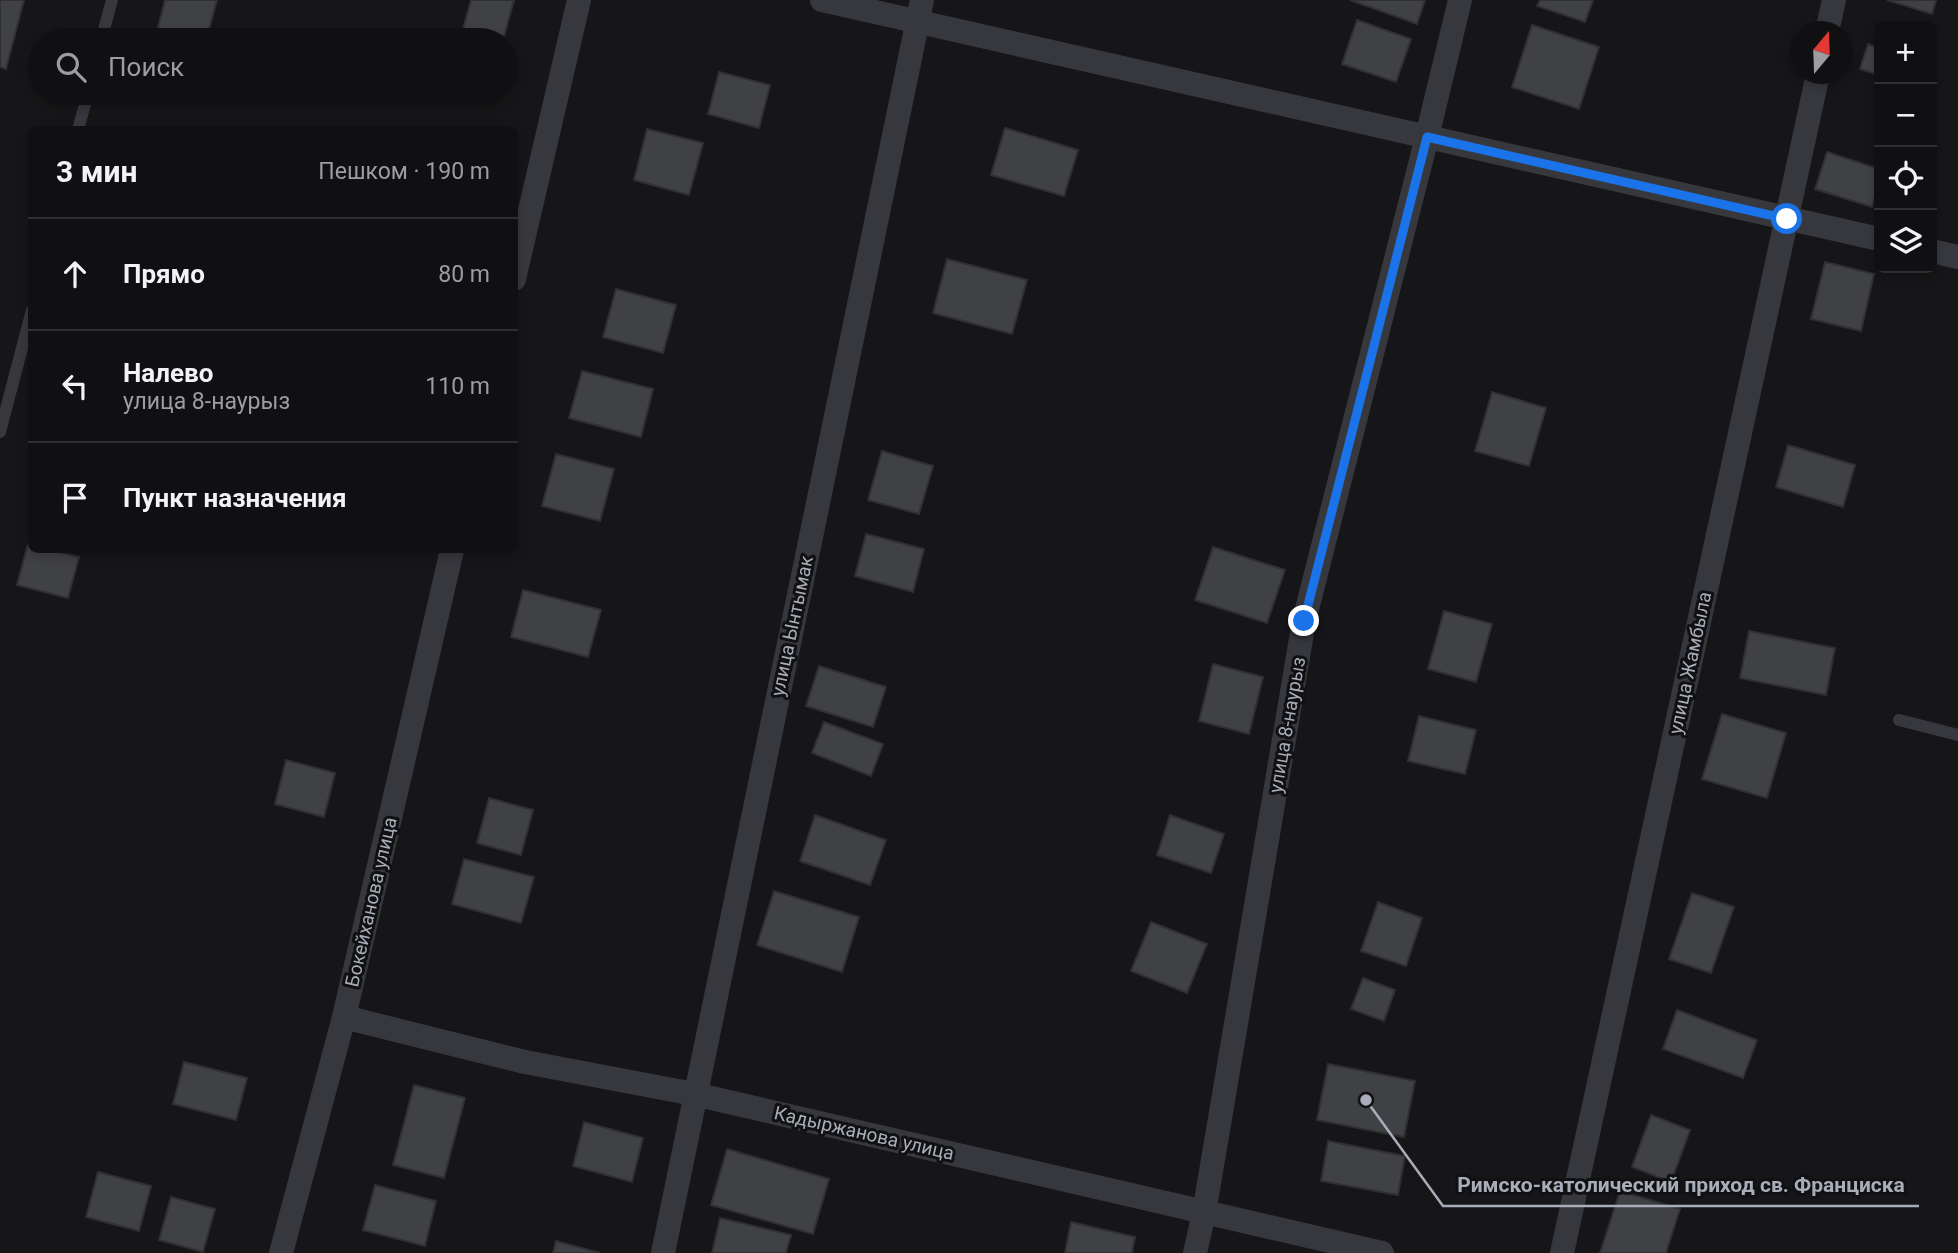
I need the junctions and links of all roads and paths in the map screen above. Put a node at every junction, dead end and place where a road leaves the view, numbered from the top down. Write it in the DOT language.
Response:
graph roads {
  1 [pos="112,0"];
  2 [pos="579,0"];
  3 [pos="822,0"];
  4 [pos="1460,0"];
  5 [pos="1834,0"];
  6 [pos="920,11"];
  7 [pos="1829,21"];
  8 [pos="104,28"];
  9 [pos="1816,84"];
  10 [pos="85,105"];
  11 [pos="79,126"];
  12 [pos="1427,137"];
  13 [pos="1787,219"];
  14 [pos="1874,238"];
  15 [pos="1937,252"];
  16 [pos="1958,257"];
  17 [pos="518,262"];
  18 [pos="28,325"];
  19 [pos="0,432"];
  20 [pos="451,553"];
  21 [pos="1899,720"];
  22 [pos="1958,735"];
  23 [pos="344,1017"];
  24 [pos="694,1094"];
  25 [pos="1204,1213"];
  26 [pos="281,1253"];
  27 [pos="663,1253"];
  28 [pos="1195,1253"];
  29 [pos="1382,1253"];
  30 [pos="1562,1253"];
  1 -- 8 [label="lane"];
  2 -- 17 [label="street"];
  3 -- 6 [label="street"];
  4 -- 12 [label="street, улица 8-наурыз"];
  5 -- 7 [label="street"];
  6 -- 12 [label="street"];
  6 -- 24 [label="street, улица Ынтымак"];
  9 -- 13 [label="street, улица Жамбыла"];
  10 -- 11 [label="lane"];
  12 -- 13 [label="street"];
  12 -- 25 [label="street, улица 8-наурыз"];
  13 -- 14 [label="street"];
  13 -- 30 [label="street, улица Жамбыла"];
  15 -- 16 [label="street"];
  18 -- 19 [label="lane"];
  20 -- 23 [label="street, Бокейханова улица"];
  21 -- 22 [label="lane"];
  23 -- 24 [label="street, Кадыржанова улица"];
  23 -- 26 [label="street, Бокейханова улица"];
  24 -- 25 [label="street, Кадыржанова улица"];
  24 -- 27 [label="street, улица Ынтымак"];
  25 -- 28 [label="street, улица 8-наурыз"];
  25 -- 29 [label="street, Кадыржанова улица"];
}
